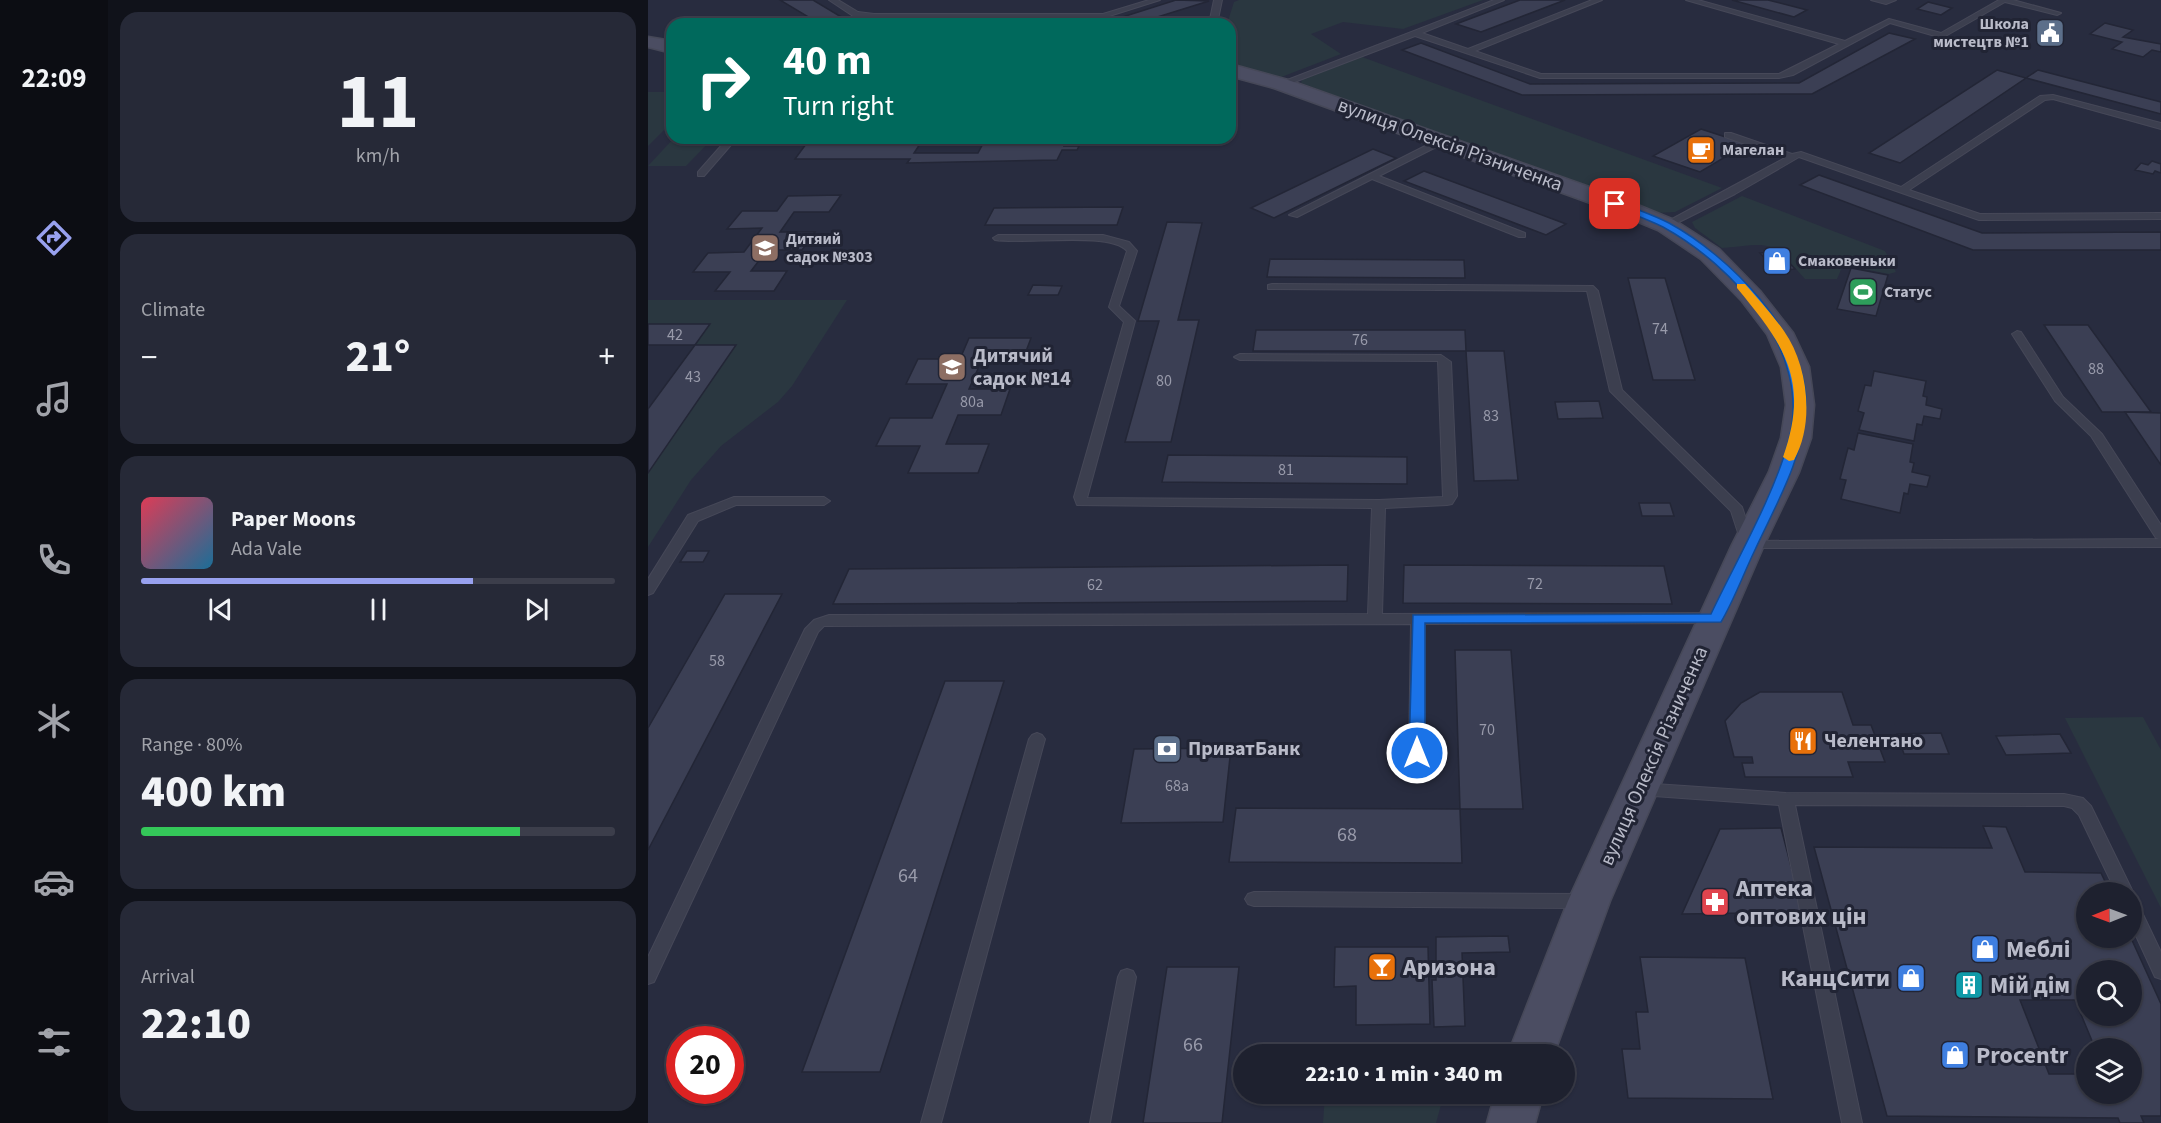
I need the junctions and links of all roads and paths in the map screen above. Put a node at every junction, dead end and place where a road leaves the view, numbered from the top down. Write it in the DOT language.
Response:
graph roads {
  1 [pos="832,0"];
  2 [pos="1155,0"];
  3 [pos="1218,0"];
  4 [pos="1500,0"];
  5 [pos="1598,0"];
  6 [pos="1690,0"];
  7 [pos="1875,0"];
  8 [pos="1892,0"];
  9 [pos="2004,0"];
  10 [pos="2057,13"];
  11 [pos="882,18"];
  12 [pos="960,18"];
  13 [pos="1215,18"];
  14 [pos="1415,33"];
  15 [pos="648,42"];
  16 [pos="1846,44"];
  17 [pos="666,46"];
  18 [pos="1469,51"];
  19 [pos="1236,72"];
  20 [pos="1281,84"];
  21 [pos="2161,126"];
  22 [pos="1728,135"];
  23 [pos="1441,141"];
  24 [pos="728,144"];
  25 [pos="1792,157"];
  26 [pos="700,174"];
  27 [pos="1372,176"];
  28 [pos="1902,190"];
  29 [pos="1294,215"];
  30 [pos="2161,216"];
  31 [pos="1666,225"];
  32 [pos="1522,235"];
  33 [pos="998,238"];
  34 [pos="1272,287"];
  35 [pos="2017,334"];
  36 [pos="1240,357"];
  37 [pos="824,501"];
  38 [pos="1379,504"];
  39 [pos="2161,535"];
  40 [pos="2161,543"];
  41 [pos="1749,544"];
  42 [pos="648,590"];
  43 [pos="1376,618"];
  44 [pos="1418,618"];
  45 [pos="1716,618"];
  46 [pos="1036,739"];
  47 [pos="1417,753"];
  48 [pos="1640,789"];
  49 [pos="1786,799"];
  50 [pos="2119,882"];
  51 [pos="1254,899"];
  52 [pos="1589,901"];
  53 [pos="2142,930"];
  54 [pos="2161,971"];
  55 [pos="648,976"];
  56 [pos="1127,977"];
  57 [pos="1535,1044"];
  58 [pos="1516,1104"];
  59 [pos="931,1123"];
  60 [pos="1100,1123"];
  61 [pos="1511,1123"];
  62 [pos="1852,1123"];
  1 -- 11 [label="lane"];
  2 -- 12 [label="lane"];
  3 -- 13 [label="lane"];
  4 -- 14 [label="lane"];
  5 -- 18 [label="lane"];
  6 -- 16 [label="lane"];
  7 -- 8 [label="lane"];
  9 -- 10 [label="lane"];
  9 -- 16 [label="lane"];
  14 -- 18 [label="lane"];
  14 -- 20 [label="lane"];
  15 -- 17 [label="street"];
  16 -- 18 [label="lane"];
  19 -- 20 [label="street, вулиця Олексія Різниченка"];
  20 -- 23 [label="street, вулиця Олексія Різниченка"];
  21 -- 28 [label="lane"];
  22 -- 25 [label="lane"];
  23 -- 27 [label="lane"];
  23 -- 31 [label="street, вулиця Олексія Різниченка"];
  24 -- 26 [label="lane"];
  25 -- 28 [label="lane"];
  25 -- 31 [label="lane"];
  27 -- 29 [label="lane"];
  27 -- 32 [label="lane"];
  28 -- 30 [label="lane"];
  31 -- 41 [label="street, вулиця Олексія Різниченка"];
  33 -- 38 [label="lane"];
  34 -- 41 [label="lane"];
  35 -- 39 [label="lane"];
  36 -- 38 [label="lane"];
  37 -- 42 [label="lane"];
  38 -- 43 [label="lane"];
  40 -- 41 [label="lane"];
  41 -- 45 [label="street, вулиця Олексія Різниченка"];
  43 -- 44 [label="lane"];
  43 -- 55 [label="lane"];
  44 -- 45 [label="lane"];
  44 -- 47 [label="lane"];
  45 -- 48 [label="street, вулиця Олексія Різниченка"];
  46 -- 59 [label="lane"];
  48 -- 49 [label="lane"];
  48 -- 52 [label="street, вулиця Олексія Різниченка"];
  49 -- 50 [label="lane"];
  49 -- 62 [label="lane"];
  51 -- 52 [label="lane"];
  52 -- 57 [label="street, вулиця Олексія Різниченка"];
  53 -- 54 [label="lane"];
  56 -- 60 [label="lane"];
  58 -- 61 [label="street"];
}
